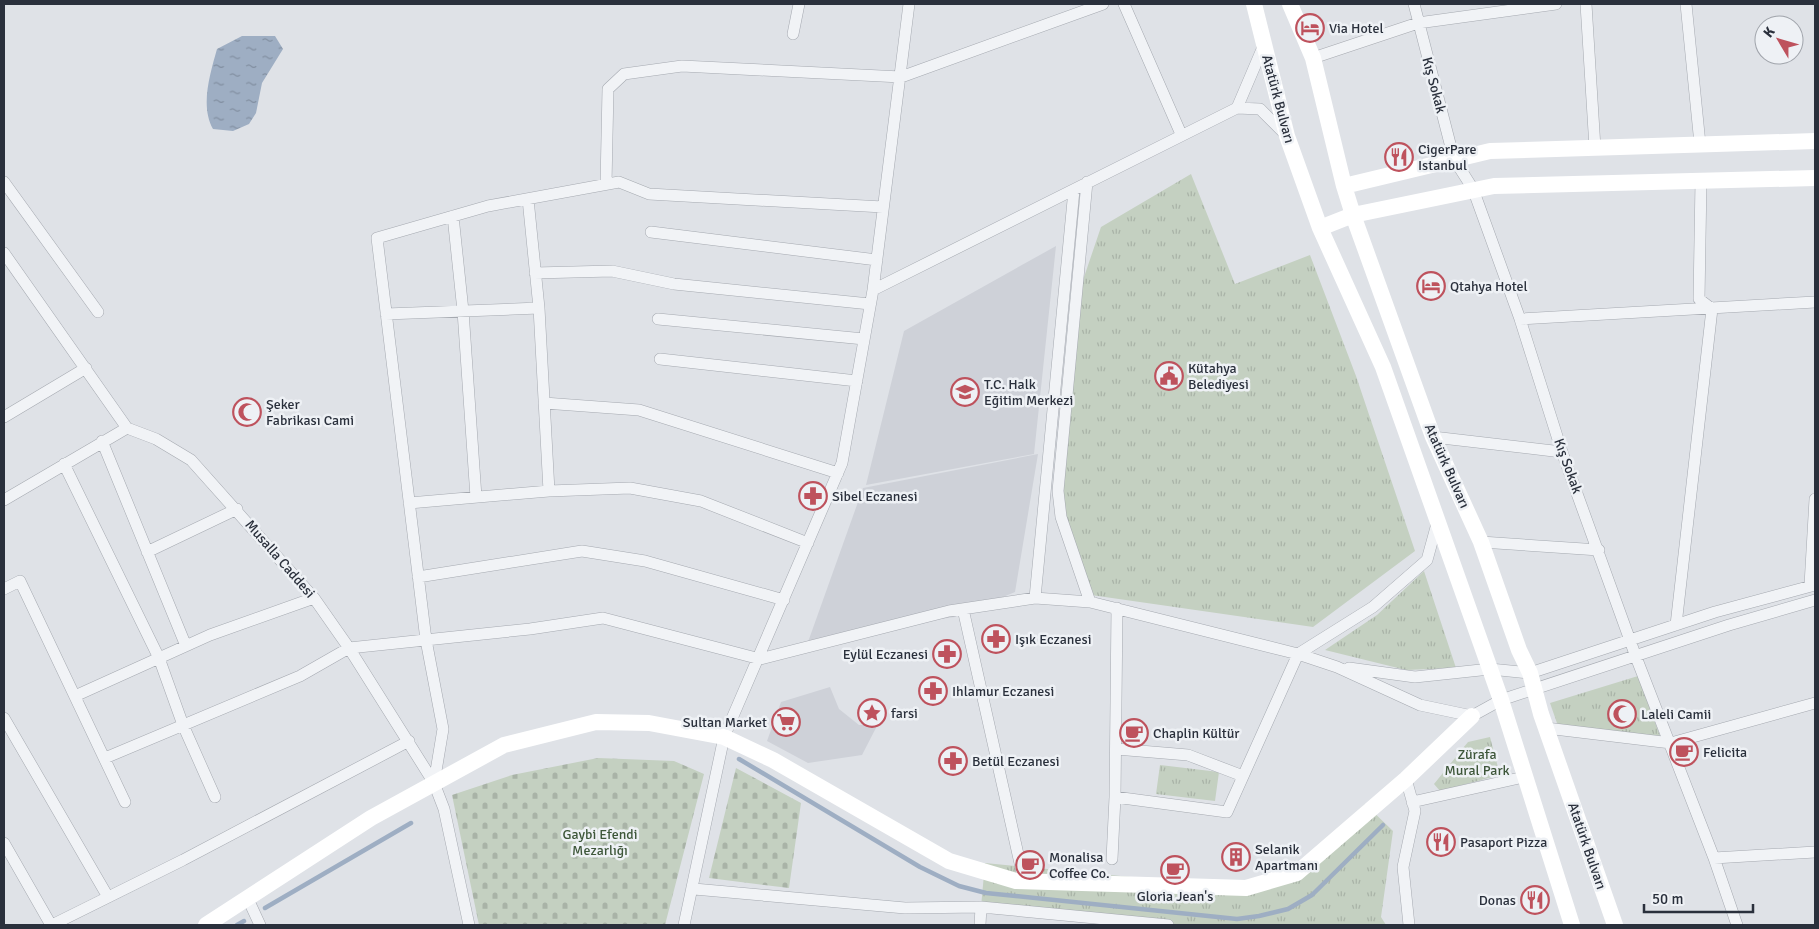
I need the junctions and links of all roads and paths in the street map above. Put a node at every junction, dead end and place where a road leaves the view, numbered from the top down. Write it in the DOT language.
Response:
graph roads {
  1 [pos="799,4"];
  2 [pos="910,4"];
  3 [pos="1103,4"];
  4 [pos="1124,4"];
  5 [pos="1254,4"];
  6 [pos="1290,4"];
  7 [pos="1414,4"];
  8 [pos="1556,4"];
  9 [pos="1586,4"];
  10 [pos="1686,4"];
  11 [pos="1499,8"];
  12 [pos="1418,23"];
  13 [pos="793,34"];
  14 [pos="1263,46"];
  15 [pos="1313,58"];
  16 [pos="901,76"];
  17 [pos="1237,108"];
  18 [pos="1181,134"];
  19 [pos="1287,136"];
  20 [pos="1815,141"];
  21 [pos="1700,144"];
  22 [pos="1595,148"];
  23 [pos="1454,159"];
  24 [pos="1815,178"];
  25 [pos="1701,181"];
  26 [pos="4,182"];
  27 [pos="1088,182"];
  28 [pos="606,184"];
  29 [pos="1344,186"];
  30 [pos="1473,189"];
  31 [pos="1074,190"];
  32 [pos="528,199"];
  33 [pos="884,207"];
  34 [pos="1354,215"];
  35 [pos="453,216"];
  36 [pos="1320,228"];
  37 [pos="651,232"];
  38 [pos="4,253"];
  39 [pos="877,260"];
  40 [pos="535,273"];
  41 [pos="873,290"];
  42 [pos="1815,302"];
  43 [pos="870,304"];
  44 [pos="539,308"];
  45 [pos="1712,308"];
  46 [pos="463,311"];
  47 [pos="98,312"];
  48 [pos="386,314"];
  49 [pos="658,319"];
  50 [pos="1520,320"];
  51 [pos="864,339"];
  52 [pos="660,360"];
  53 [pos="86,368"];
  54 [pos="857,380"];
  55 [pos="544,403"];
  56 [pos="4,417"];
  57 [pos="127,428"];
  58 [pos="1433,437"];
  59 [pos="102,440"];
  60 [pos="1562,452"];
  61 [pos="64,464"];
  62 [pos="838,473"];
  63 [pos="550,491"];
  64 [pos="476,497"];
  65 [pos="1815,499"];
  66 [pos="4,500"];
  67 [pos="410,504"];
  68 [pos="237,509"];
  69 [pos="1438,520"];
  70 [pos="1481,542"];
  71 [pos="808,543"];
  72 [pos="1599,550"];
  73 [pos="147,552"];
  74 [pos="418,576"];
  75 [pos="1813,585"];
  76 [pos="4,589"];
  77 [pos="314,598"];
  78 [pos="1036,598"];
  79 [pos="784,600"];
  80 [pos="1815,600"];
  81 [pos="1090,602"];
  82 [pos="1117,608"];
  83 [pos="963,609"];
  84 [pos="1676,625"];
  85 [pos="1630,638"];
  86 [pos="426,640"];
  87 [pos="186,646"];
  88 [pos="349,648"];
  89 [pos="1298,654"];
  90 [pos="1636,656"];
  91 [pos="159,658"];
  92 [pos="760,659"];
  93 [pos="1337,667"];
  94 [pos="1490,669"];
  95 [pos="1530,672"];
  96 [pos="1533,690"];
  97 [pos="75,696"];
  98 [pos="1501,700"];
  99 [pos="1815,703"];
  100 [pos="1472,716"];
  101 [pos="4,718"];
  102 [pos="183,725"];
  103 [pos="1546,728"];
  104 [pos="724,737"];
  105 [pos="409,740"];
  106 [pos="1670,743"];
  107 [pos="1116,749"];
  108 [pos="105,758"];
  109 [pos="1243,776"];
  110 [pos="1524,777"];
  111 [pos="1406,779"];
  112 [pos="434,783"];
  113 [pos="215,797"];
  114 [pos="1115,797"];
  115 [pos="126,802"];
  116 [pos="1412,802"];
  117 [pos="4,843"];
  118 [pos="1815,852"];
  119 [pos="1112,858"];
  120 [pos="1714,858"];
  121 [pos="1024,881"];
  122 [pos="694,889"];
  123 [pos="108,897"];
  124 [pos="248,899"];
  125 [pos="981,907"];
  126 [pos="51,925"];
  127 [pos="206,925"];
  128 [pos="260,925"];
  129 [pos="469,925"];
  130 [pos="684,925"];
  131 [pos="980,925"];
  132 [pos="1168,925"];
  133 [pos="1409,925"];
  134 [pos="1572,925"];
  135 [pos="1615,925"];
  136 [pos="1737,925"];
  1 -- 13 [label="street"];
  2 -- 16 [label="street"];
  3 -- 16 [label="street"];
  4 -- 18 [label="street"];
  5 -- 14 [label="street, Atatürk Bulvarı"];
  6 -- 15 [label="street, Atatürk Bulvarı"];
  7 -- 12 [label="street, Kış Sokak"];
  8 -- 11 [label="street"];
  9 -- 22 [label="street"];
  10 -- 21 [label="street"];
  11 -- 12 [label="street"];
  12 -- 15 [label="street"];
  12 -- 23 [label="street, Kış Sokak"];
  14 -- 17 [label="street"];
  14 -- 19 [label="street, Atatürk Bulvarı"];
  15 -- 29 [label="street, Atatürk Bulvarı"];
  16 -- 28 [label="street"];
  16 -- 33 [label="street"];
  17 -- 18 [label="street"];
  17 -- 19 [label="street"];
  18 -- 27 [label="street"];
  19 -- 36 [label="street, Atatürk Bulvarı"];
  20 -- 21 [label="street"];
  21 -- 22 [label="street"];
  22 -- 23 [label="street"];
  23 -- 29 [label="street"];
  23 -- 30 [label="street, Kış Sokak"];
  24 -- 25 [label="street"];
  25 -- 30 [label="street"];
  25 -- 45 [label="street"];
  26 -- 47 [label="street"];
  27 -- 31 [label="street"];
  27 -- 81 [label="street"];
  28 -- 32 [label="street"];
  28 -- 33 [label="street"];
  29 -- 34 [label="street, Atatürk Bulvarı"];
  30 -- 34 [label="street"];
  30 -- 50 [label="street, Kış Sokak"];
  31 -- 41 [label="street"];
  31 -- 78 [label="street"];
  32 -- 35 [label="street"];
  32 -- 40 [label="street"];
  33 -- 39 [label="street"];
  34 -- 36 [label="street"];
  34 -- 58 [label="street, Atatürk Bulvarı"];
  35 -- 46 [label="street"];
  35 -- 48 [label="street"];
  36 -- 69 [label="street, Atatürk Bulvarı"];
  37 -- 39 [label="street"];
  38 -- 53 [label="street"];
  39 -- 41 [label="street"];
  40 -- 43 [label="street"];
  40 -- 44 [label="street"];
  41 -- 43 [label="street"];
  42 -- 45 [label="street"];
  43 -- 51 [label="street"];
  44 -- 46 [label="street"];
  44 -- 55 [label="street"];
  45 -- 50 [label="street"];
  45 -- 84 [label="street"];
  46 -- 48 [label="street"];
  46 -- 64 [label="street"];
  48 -- 67 [label="street"];
  49 -- 51 [label="street"];
  50 -- 60 [label="street, Kış Sokak"];
  51 -- 54 [label="street"];
  52 -- 54 [label="street"];
  53 -- 56 [label="street"];
  53 -- 57 [label="street"];
  54 -- 62 [label="street"];
  55 -- 62 [label="street"];
  55 -- 63 [label="street"];
  57 -- 59 [label="street"];
  57 -- 68 [label="street, Musalla Caddesi"];
  58 -- 60 [label="street"];
  58 -- 70 [label="street, Atatürk Bulvarı"];
  59 -- 61 [label="street"];
  59 -- 73 [label="street"];
  60 -- 72 [label="street, Kış Sokak"];
  61 -- 66 [label="street"];
  61 -- 91 [label="street"];
  62 -- 71 [label="street"];
  63 -- 64 [label="street"];
  63 -- 71 [label="street"];
  64 -- 67 [label="street"];
  65 -- 75 [label="street"];
  67 -- 74 [label="street"];
  68 -- 73 [label="street"];
  68 -- 77 [label="street, Musalla Caddesi"];
  69 -- 89 [label="street"];
  69 -- 94 [label="street, Atatürk Bulvarı"];
  70 -- 72 [label="street"];
  70 -- 95 [label="street, Atatürk Bulvarı"];
  71 -- 79 [label="street"];
  72 -- 85 [label="street, Kış Sokak"];
  73 -- 87 [label="street"];
  74 -- 79 [label="street"];
  74 -- 86 [label="street"];
  75 -- 84 [label="street"];
  76 -- 97 [label="street"];
  77 -- 87 [label="street"];
  77 -- 88 [label="street, Musalla Caddesi"];
  78 -- 81 [label="street"];
  78 -- 83 [label="street"];
  79 -- 92 [label="street"];
  80 -- 90 [label="street"];
  81 -- 82 [label="street"];
  82 -- 89 [label="street"];
  82 -- 107 [label="street"];
  83 -- 92 [label="street"];
  83 -- 121 [label="street"];
  84 -- 85 [label="street"];
  85 -- 90 [label="street, Kış Sokak"];
  85 -- 95 [label="street"];
  86 -- 88 [label="street"];
  86 -- 92 [label="street"];
  86 -- 112 [label="street"];
  87 -- 91 [label="street"];
  88 -- 102 [label="street"];
  88 -- 105 [label="street, Musalla Caddesi"];
  89 -- 93 [label="street"];
  89 -- 109 [label="street"];
  90 -- 96 [label="street"];
  90 -- 106 [label="street, Kış Sokak"];
  91 -- 97 [label="street"];
  91 -- 102 [label="street"];
  92 -- 104 [label="street"];
  93 -- 94 [label="street"];
  93 -- 100 [label="street"];
  94 -- 95 [label="street"];
  94 -- 98 [label="street, Atatürk Bulvarı"];
  95 -- 96 [label="street, Atatürk Bulvarı"];
  96 -- 98 [label="street"];
  96 -- 103 [label="street, Atatürk Bulvarı"];
  97 -- 108 [label="street"];
  98 -- 100 [label="street"];
  98 -- 110 [label="street, Atatürk Bulvarı"];
  99 -- 106 [label="street"];
  100 -- 111 [label="street"];
  101 -- 123 [label="street"];
  102 -- 108 [label="street"];
  102 -- 113 [label="street"];
  103 -- 106 [label="street"];
  103 -- 135 [label="street, Atatürk Bulvarı"];
  104 -- 112 [label="street"];
  104 -- 121 [label="street"];
  104 -- 122 [label="street"];
  105 -- 112 [label="street, Musalla Caddesi"];
  105 -- 123 [label="street"];
  106 -- 120 [label="street, Kış Sokak"];
  107 -- 109 [label="street"];
  107 -- 114 [label="street"];
  108 -- 115 [label="street"];
  109 -- 114 [label="street"];
  110 -- 116 [label="street"];
  110 -- 134 [label="street, Atatürk Bulvarı"];
  111 -- 116 [label="street"];
  111 -- 121 [label="street"];
  112 -- 124 [label="street"];
  112 -- 129 [label="street, Musalla Caddesi"];
  114 -- 119 [label="street"];
  116 -- 133 [label="street"];
  117 -- 126 [label="street"];
  118 -- 120 [label="street"];
  120 -- 136 [label="street, Kış Sokak"];
  122 -- 125 [label="street"];
  122 -- 130 [label="street"];
  123 -- 126 [label="street"];
  124 -- 127 [label="street"];
  124 -- 128 [label="street"];
  125 -- 131 [label="street"];
  125 -- 132 [label="street"];
}
